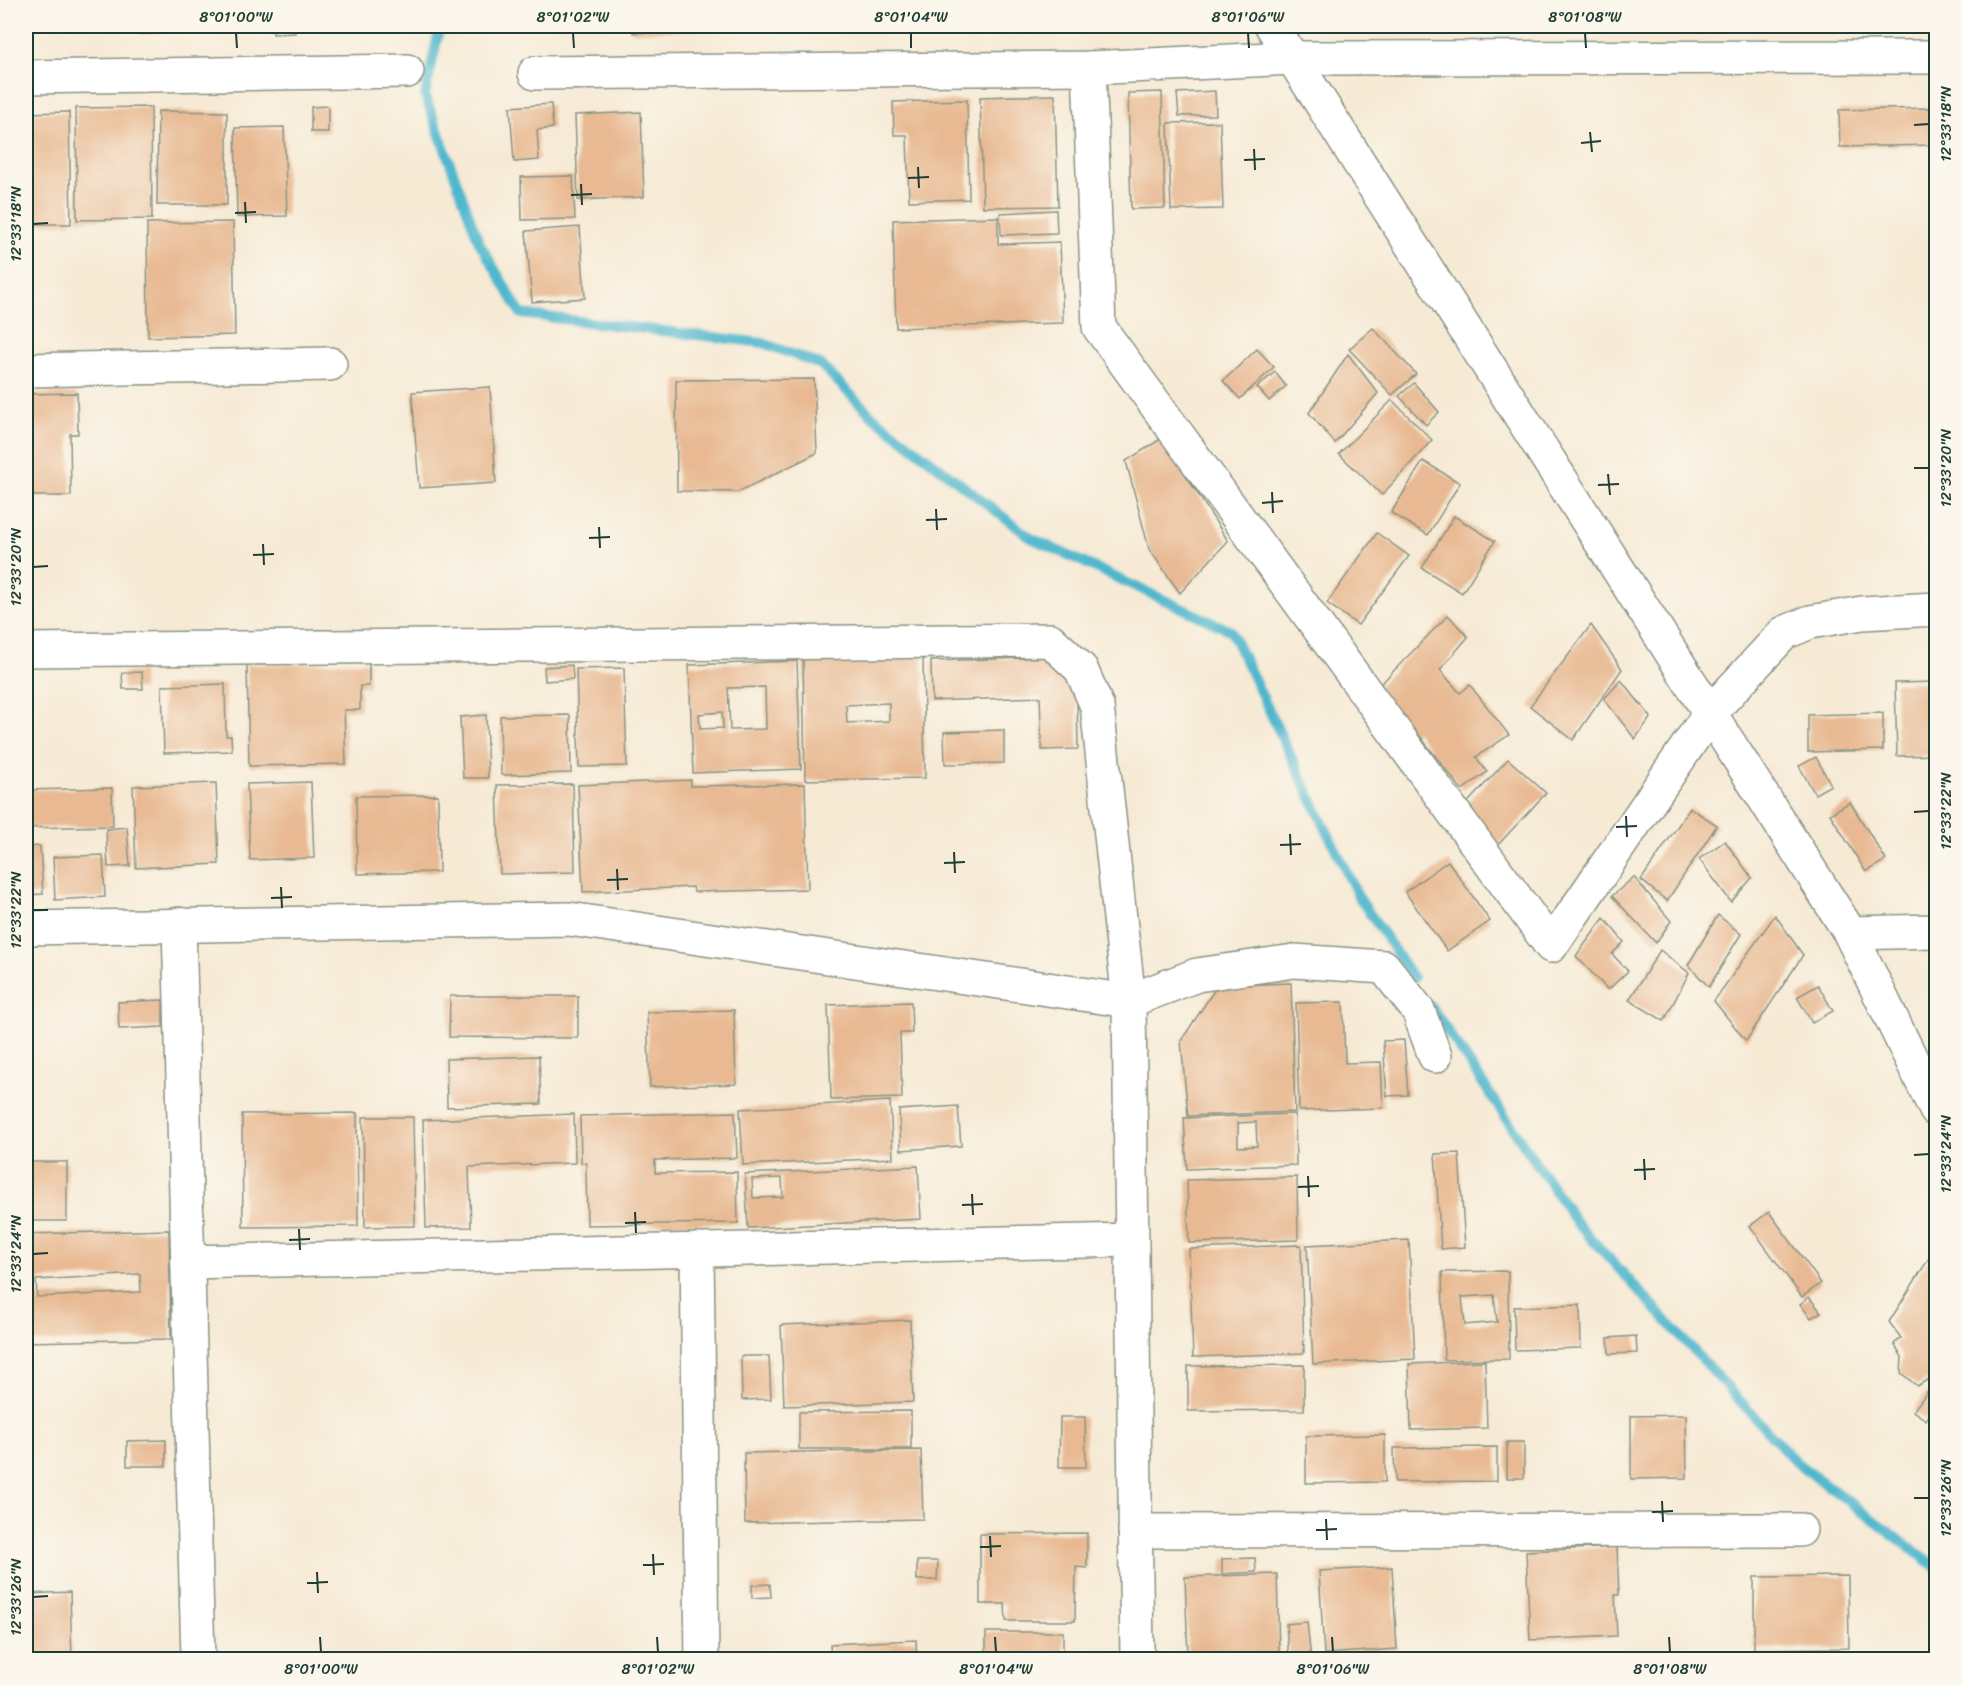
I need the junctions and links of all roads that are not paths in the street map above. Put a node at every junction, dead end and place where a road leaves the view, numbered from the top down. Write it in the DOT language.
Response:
graph roads {
  1 [pos="1272,26"];
  2 [pos="1936,57"];
  3 [pos="1292,58"];
  4 [pos="1089,68"];
  5 [pos="406,71"];
  6 [pos="535,73"];
  7 [pos="26,77"];
  8 [pos="330,364"];
  9 [pos="26,370"];
  10 [pos="1936,609"];
  11 [pos="26,650"];
  12 [pos="1710,713"];
  13 [pos="179,924"];
  14 [pos="26,928"];
  15 [pos="1936,932"];
  16 [pos="1851,933"];
  17 [pos="1128,1001"];
  18 [pos="1435,1056"];
  19 [pos="1936,1110"];
  20 [pos="1131,1240"];
  21 [pos="697,1250"];
  22 [pos="188,1262"];
  23 [pos="1800,1530"];
  24 [pos="1135,1531"];
  25 [pos="198,1659"];
  26 [pos="702,1659"];
  27 [pos="1137,1659"];
  1 -- 3 [label="street"];
  2 -- 3 [label="street"];
  3 -- 4 [label="street"];
  3 -- 12 [label="street"];
  4 -- 6 [label="street"];
  4 -- 12 [label="street"];
  5 -- 7 [label="street"];
  8 -- 9 [label="street"];
  10 -- 12 [label="street"];
  11 -- 17 [label="street"];
  12 -- 16 [label="street"];
  13 -- 14 [label="street"];
  13 -- 17 [label="street"];
  13 -- 22 [label="street"];
  15 -- 16 [label="street"];
  16 -- 19 [label="street"];
  17 -- 18 [label="street"];
  17 -- 20 [label="street"];
  20 -- 21 [label="street"];
  20 -- 24 [label="street"];
  21 -- 22 [label="street"];
  21 -- 26 [label="street"];
  22 -- 25 [label="street"];
  23 -- 24 [label="street"];
  24 -- 27 [label="street"];
}
